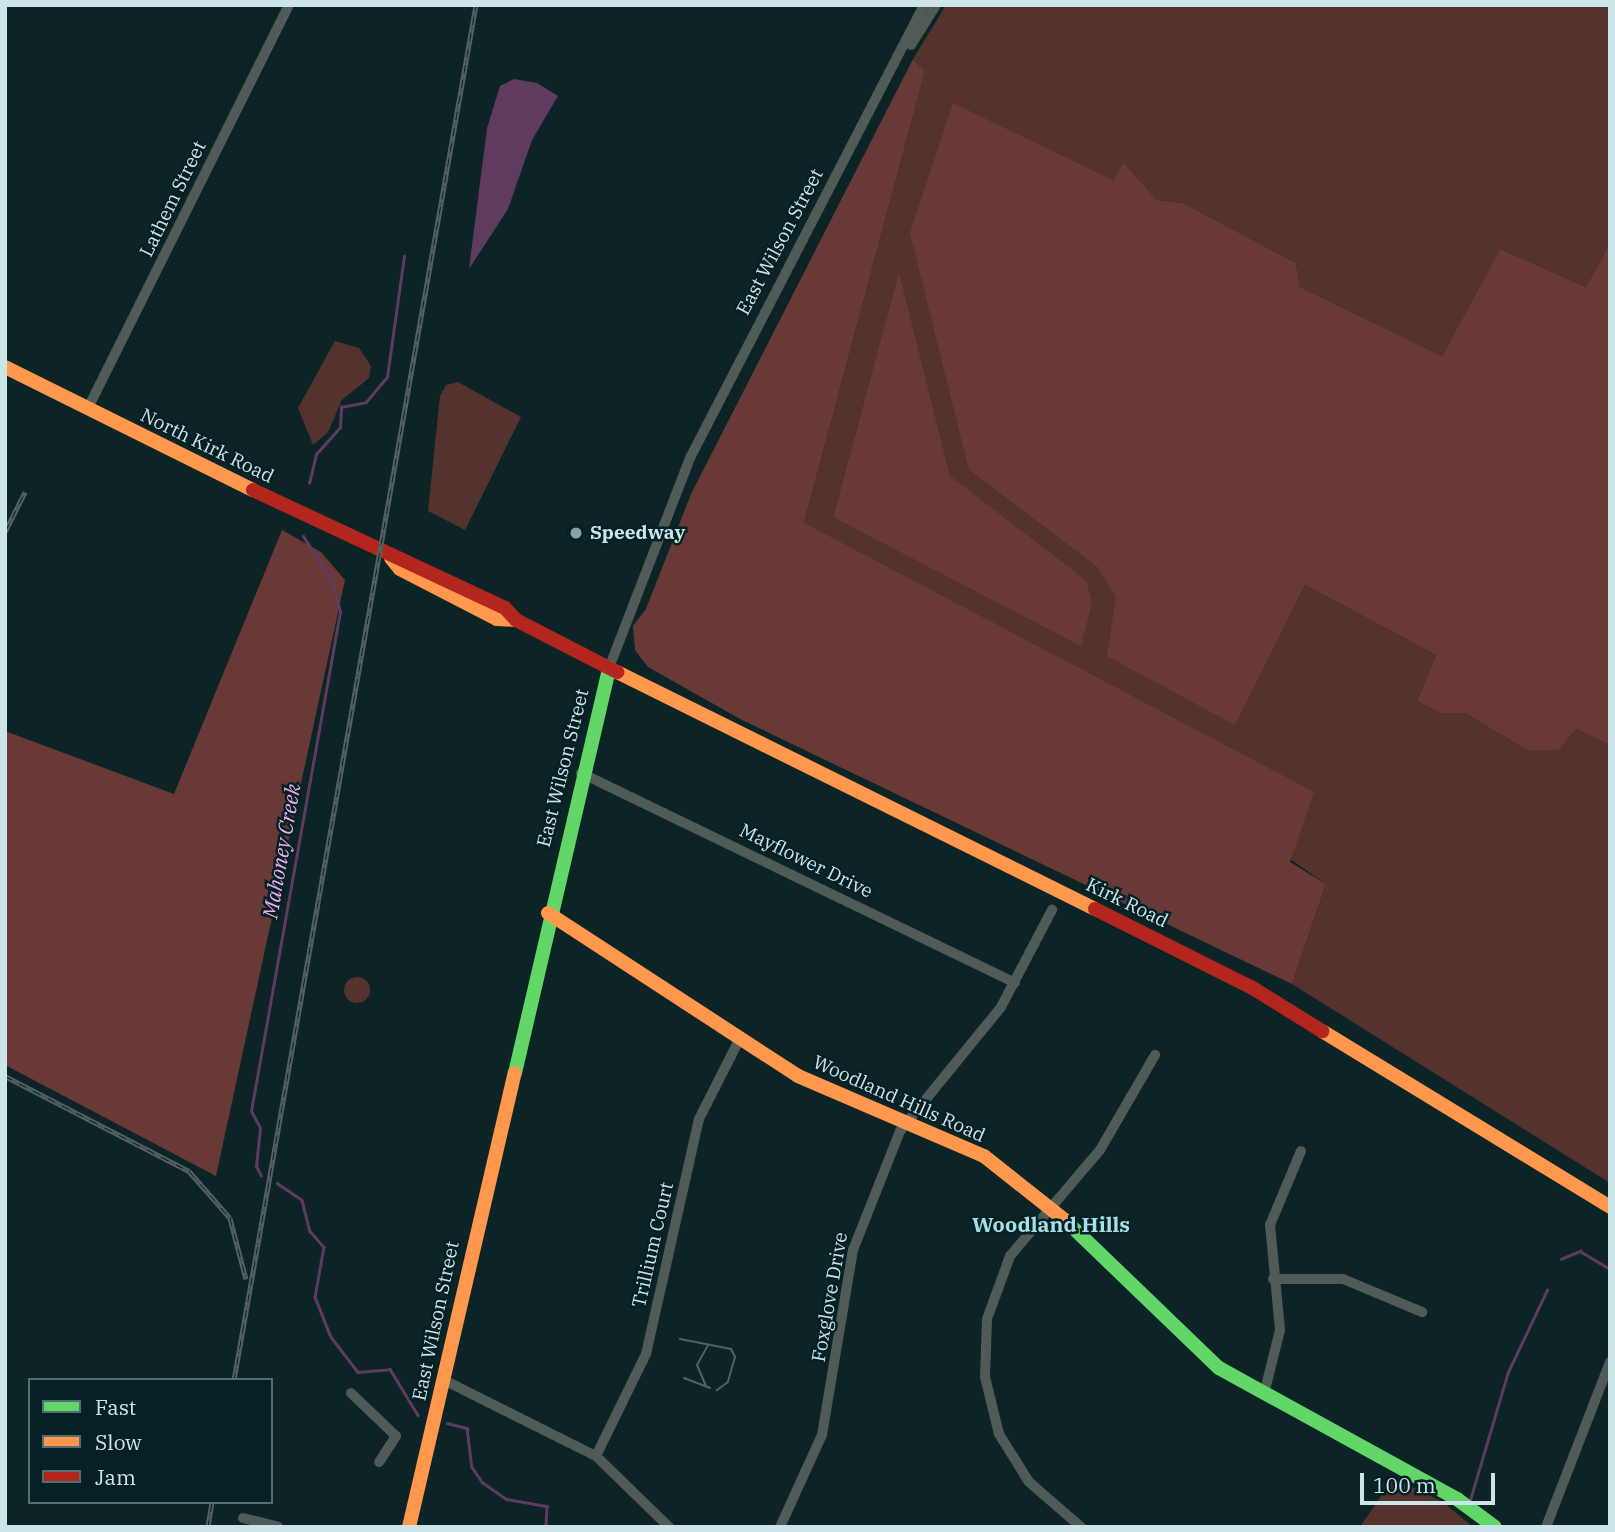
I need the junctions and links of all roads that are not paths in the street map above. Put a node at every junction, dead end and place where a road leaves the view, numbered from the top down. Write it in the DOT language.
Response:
graph roads {
  1 [pos="289,5"];
  2 [pos="924,5"];
  3 [pos="936,5"];
  4 [pos="894,68"];
  5 [pos="5,368"];
  6 [pos="88,408"];
  7 [pos="609,668"];
  8 [pos="581,773"];
  9 [pos="1052,910"];
  10 [pos="548,913"];
  11 [pos="1015,983"];
  12 [pos="739,1040"];
  13 [pos="1155,1055"];
  14 [pos="904,1121"];
  15 [pos="1301,1150"];
  16 [pos="1051,1207"];
  17 [pos="1610,1207"];
  18 [pos="1273,1279"];
  19 [pos="1422,1312"];
  20 [pos="1610,1362"];
  21 [pos="444,1380"];
  22 [pos="351,1393"];
  23 [pos="1264,1394"];
  24 [pos="596,1457"];
  25 [pos="380,1462"];
  26 [pos="243,1518"];
  27 [pos="278,1527"];
  28 [pos="409,1527"];
  29 [pos="668,1527"];
  30 [pos="780,1527"];
  31 [pos="1081,1527"];
  32 [pos="1495,1527"];
  33 [pos="1546,1527"];
  1 -- 6 [label="street, Lathem Street"];
  2 -- 4 [label="street"];
  3 -- 4 [label="street"];
  4 -- 7 [label="street, East Wilson Street"];
  5 -- 6 [label="street, North Kirk Road"];
  6 -- 7 [label="street, North Kirk Road"];
  7 -- 8 [label="street, East Wilson Street"];
  7 -- 17 [label="street, Kirk Road"];
  8 -- 10 [label="street, East Wilson Street"];
  8 -- 11 [label="street, Mayflower Drive"];
  9 -- 11 [label="street, Foxglove Drive"];
  10 -- 12 [label="street, Woodland Hills Road"];
  10 -- 21 [label="street, East Wilson Street"];
  11 -- 14 [label="street, Foxglove Drive"];
  12 -- 14 [label="street, Woodland Hills Road"];
  12 -- 24 [label="street, Trillium Court"];
  13 -- 16 [label="street"];
  14 -- 16 [label="street, Woodland Hills Road"];
  14 -- 30 [label="street, Foxglove Drive"];
  15 -- 18 [label="street"];
  16 -- 23 [label="street, Woodland Hills Road"];
  16 -- 31 [label="street"];
  18 -- 19 [label="street"];
  18 -- 23 [label="street"];
  20 -- 33 [label="street"];
  21 -- 24 [label="street"];
  21 -- 28 [label="street, East Wilson Street"];
  22 -- 25 [label="street"];
  23 -- 32 [label="street, Woodland Hills Road"];
  24 -- 29 [label="street"];
  26 -- 27 [label="street"];
}
